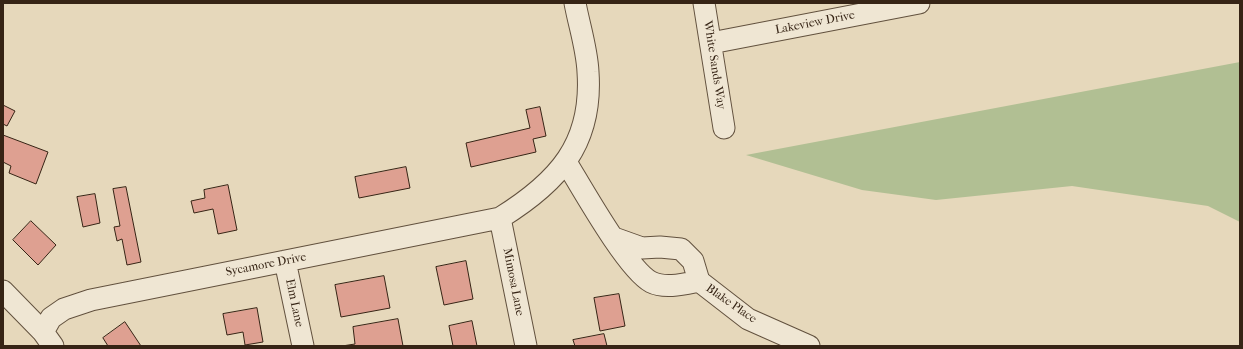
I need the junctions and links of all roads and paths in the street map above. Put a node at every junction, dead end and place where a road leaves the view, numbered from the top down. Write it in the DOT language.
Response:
graph roads {
  1 [pos="575,3"];
  2 [pos="704,3"];
  3 [pos="919,3"];
  4 [pos="711,43"];
  5 [pos="724,128"];
  6 [pos="566,162"];
  7 [pos="500,218"];
  8 [pos="614,238"];
  9 [pos="285,261"];
  10 [pos="699,281"];
  11 [pos="3,291"];
  12 [pos="48,339"];
  13 [pos="303,346"];
  14 [pos="526,346"];
  15 [pos="809,346"];
  1 -- 6 [label="street"];
  2 -- 4 [label="street, White Sands Way"];
  3 -- 4 [label="street, Lakeview Drive"];
  4 -- 5 [label="street, White Sands Way"];
  6 -- 7 [label="street"];
  6 -- 8 [label="street, Blake Place"];
  7 -- 9 [label="street, Sycamore Drive"];
  7 -- 14 [label="street, Mimosa Lane"];
  8 -- 10 [label="street, Blake Place"];
  8 -- 10 [label="street, Blake Place"];
  9 -- 12 [label="street, Sycamore Drive"];
  9 -- 13 [label="street, Elm Lane"];
  10 -- 15 [label="street, Blake Place"];
  11 -- 12 [label="street"];
}
